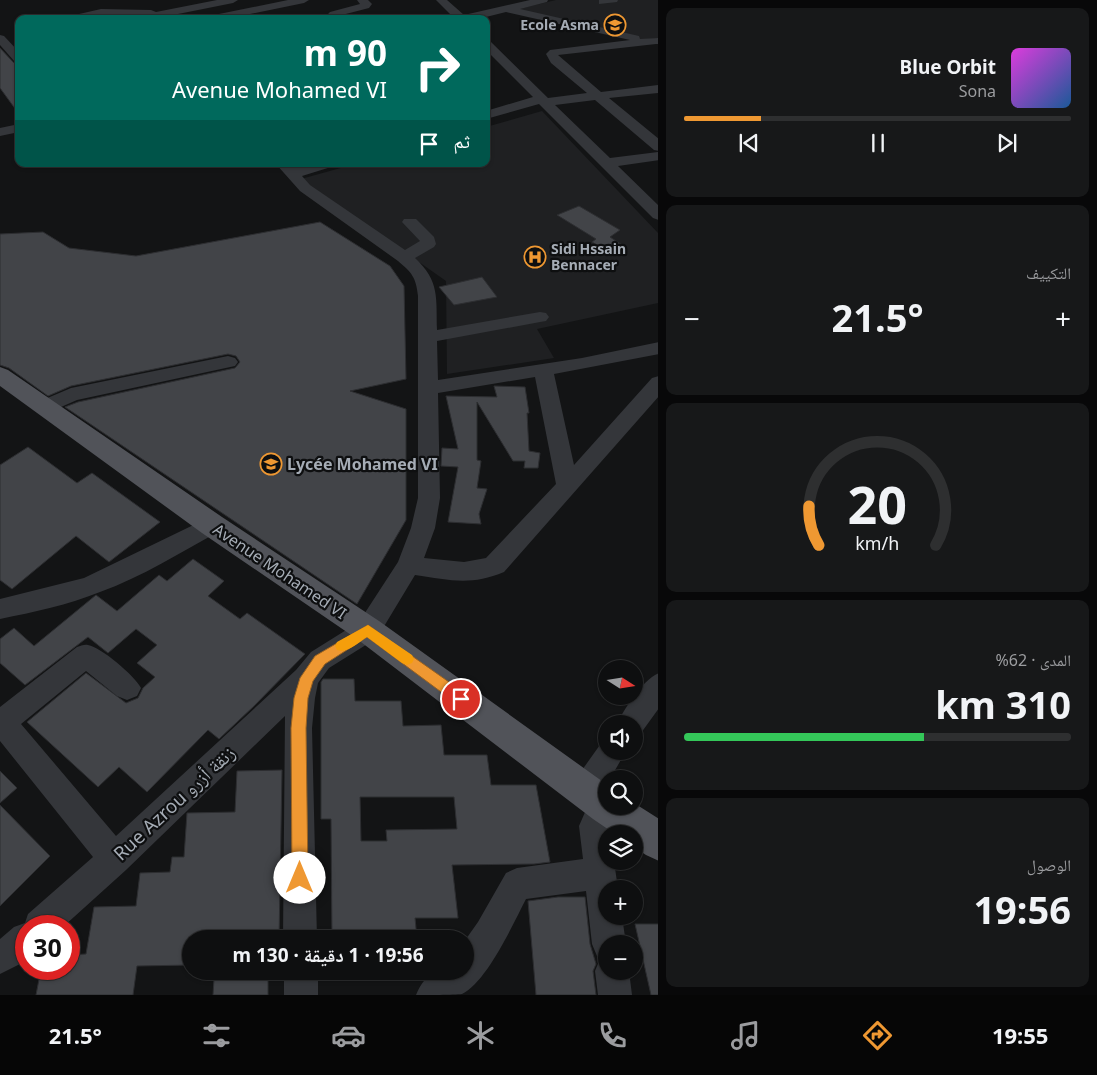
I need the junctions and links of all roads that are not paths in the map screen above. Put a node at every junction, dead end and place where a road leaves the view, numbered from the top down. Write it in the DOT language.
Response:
graph roads {
  1 [pos="233,0"];
  2 [pos="304,0"];
  3 [pos="362,0"];
  4 [pos="441,0"];
  5 [pos="543,0"];
  6 [pos="89,4"];
  7 [pos="507,9"];
  8 [pos="183,10"];
  9 [pos="101,12"];
  10 [pos="166,13"];
  11 [pos="88,15"];
  12 [pos="106,15"];
  13 [pos="156,15"];
  14 [pos="190,15"];
  15 [pos="245,15"];
  16 [pos="332,15"];
  17 [pos="458,15"];
  18 [pos="480,15"];
  19 [pos="3,34"];
  20 [pos="657,41"];
  21 [pos="490,47"];
  22 [pos="15,53"];
  23 [pos="658,89"];
  24 [pos="597,96"];
  25 [pos="542,100"];
  26 [pos="490,114"];
  27 [pos="15,129"];
  28 [pos="0,132"];
  29 [pos="658,148"];
  30 [pos="658,156"];
  31 [pos="606,163"];
  32 [pos="303,167"];
  33 [pos="287,169"];
  34 [pos="658,215"];
  35 [pos="410,222"];
  36 [pos="404,257"];
  37 [pos="540,317"];
  38 [pos="426,337"];
  39 [pos="658,348"];
  40 [pos="638,354"];
  41 [pos="228,362"];
  42 [pos="544,371"];
  43 [pos="658,375"];
  44 [pos="0,376"];
  45 [pos="658,382"];
  46 [pos="428,388"];
  47 [pos="44,407"];
  48 [pos="567,486"];
  49 [pos="212,525"];
  50 [pos="408,565"];
  51 [pos="0,609"];
  52 [pos="368,630"];
  53 [pos="306,678"];
  54 [pos="658,685"];
  55 [pos="127,688"];
  56 [pos="637,715"];
  57 [pos="1,721"];
  58 [pos="598,800"];
  59 [pos="598,809"];
  60 [pos="620,815"];
  61 [pos="658,842"];
  62 [pos="115,859"];
  63 [pos="600,873"];
  64 [pos="52,915"];
  65 [pos="300,930"];
  66 [pos="608,935"];
  67 [pos="15,948"];
  68 [pos="0,957"];
  69 [pos="474,957"];
  70 [pos="301,980"];
  71 [pos="453,980"];
  72 [pos="614,980"];
  73 [pos="301,995"];
  74 [pos="434,995"];
  75 [pos="616,995"];
  1 -- 8 [label="street"];
  2 -- 15 [label="street"];
  3 -- 16 [label="street"];
  4 -- 17 [label="street"];
  5 -- 7 [label="street"];
  6 -- 9 [label="street"];
  7 -- 18 [label="street"];
  7 -- 20 [label="street"];
  8 -- 10 [label="street"];
  8 -- 14 [label="street"];
  9 -- 10 [label="street"];
  9 -- 11 [label="street"];
  9 -- 12 [label="street"];
  10 -- 13 [label="street"];
  19 -- 22 [label="street"];
  20 -- 24 [label="street"];
  21 -- 25 [label="street"];
  23 -- 24 [label="street"];
  24 -- 25 [label="street"];
  24 -- 29 [label="street"];
  25 -- 26 [label="street"];
  25 -- 31 [label="street"];
  27 -- 28 [label="street"];
  30 -- 31 [label="street"];
  31 -- 34 [label="street"];
  32 -- 33 [label="street"];
  33 -- 36 [label="street"];
  35 -- 36 [label="street"];
  36 -- 38 [label="street"];
  37 -- 38 [label="street"];
  38 -- 46 [label="street"];
  39 -- 40 [label="street"];
  40 -- 42 [label="street"];
  40 -- 43 [label="street"];
  41 -- 47 [label="street"];
  42 -- 46 [label="street"];
  42 -- 48 [label="street"];
  44 -- 47 [label="main road, Avenue Mohamed VI"];
  45 -- 48 [label="street"];
  46 -- 50 [label="street"];
  47 -- 49 [label="main road, Avenue Mohamed VI"];
  48 -- 50 [label="street"];
  49 -- 51 [label="street"];
  49 -- 52 [label="main road, Avenue Mohamed VI"];
  50 -- 52 [label="street"];
  52 -- 53 [label="street, Rue Azrou زنقة أزرو"];
  52 -- 58 [label="main road, Avenue Mohamed VI"];
  53 -- 62 [label="street, Rue Azrou زنقة أزرو"];
  53 -- 65 [label="street"];
  54 -- 56 [label="street"];
  55 -- 57 [label="street"];
  57 -- 62 [label="street"];
  59 -- 63 [label="street"];
  60 -- 61 [label="main road, Avenue Mohamed VI"];
  62 -- 64 [label="street, Rue Azrou زنقة أزرو"];
  63 -- 66 [label="street"];
  63 -- 69 [label="street"];
  67 -- 68 [label="street"];
  70 -- 73 [label="street"];
  71 -- 74 [label="street"];
  72 -- 75 [label="street"];
}
